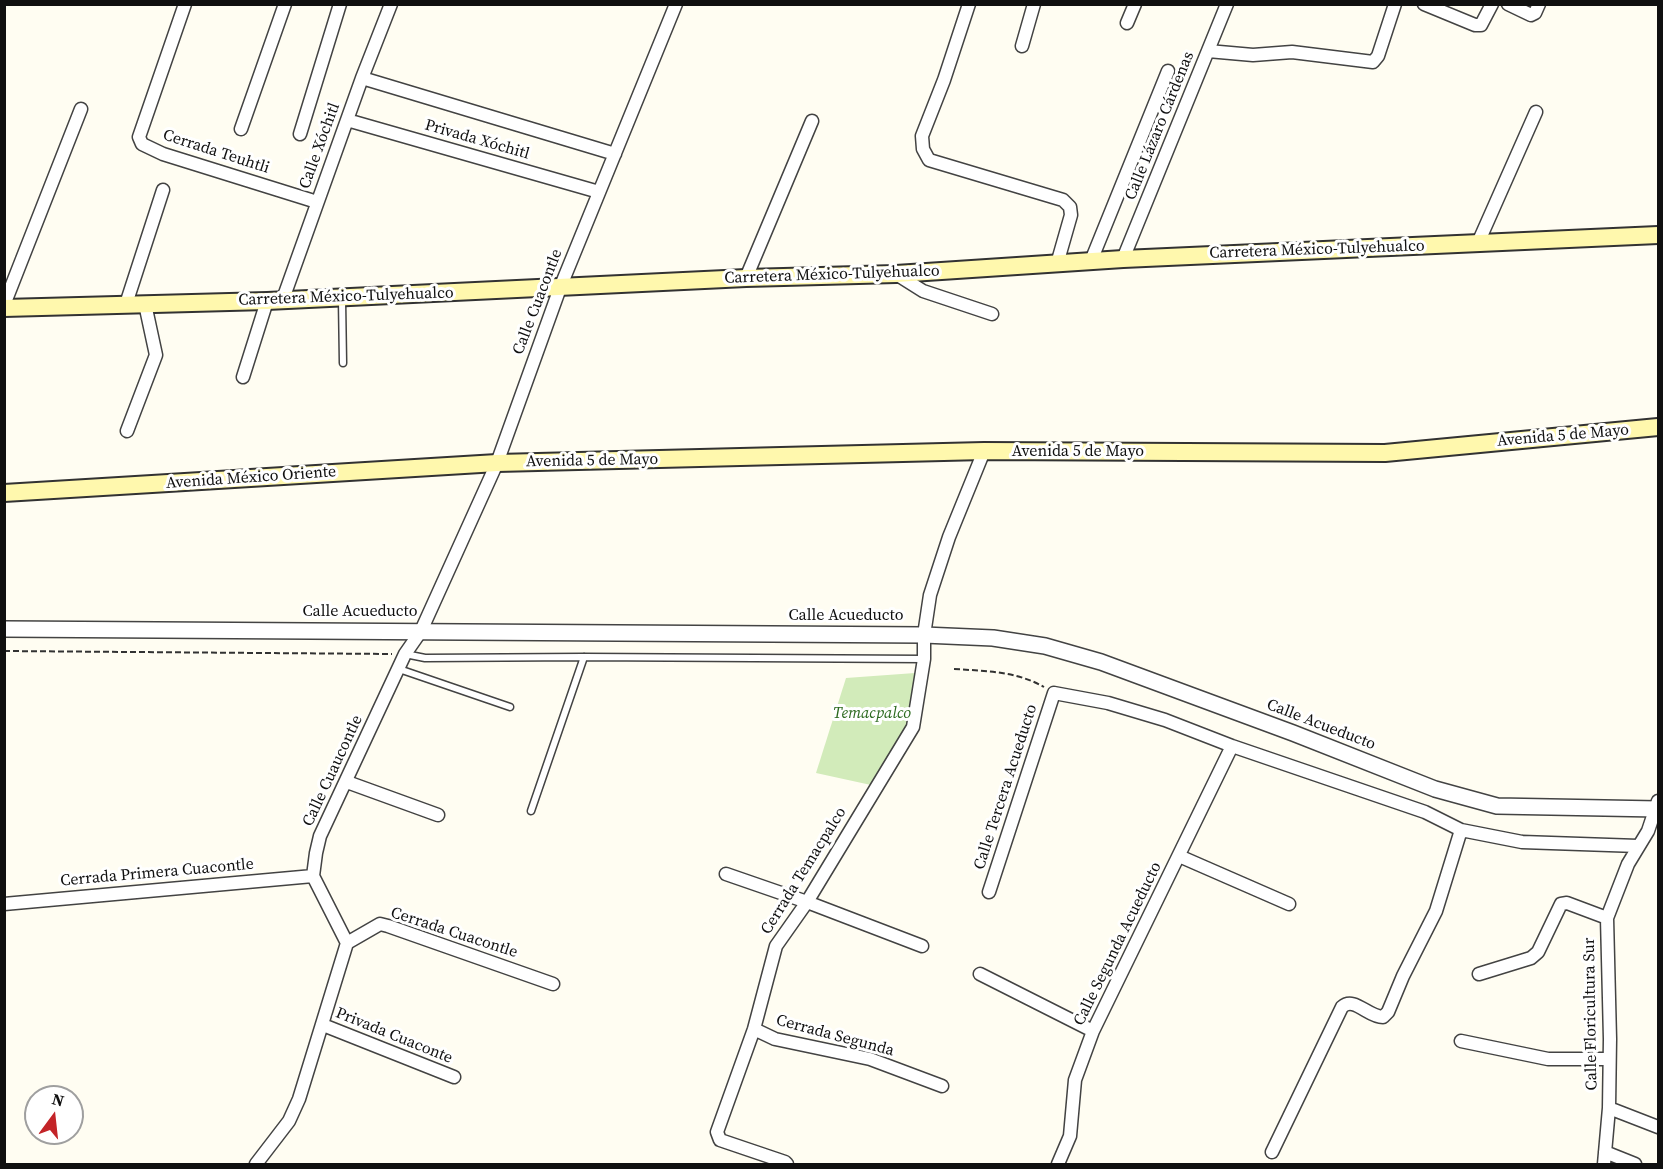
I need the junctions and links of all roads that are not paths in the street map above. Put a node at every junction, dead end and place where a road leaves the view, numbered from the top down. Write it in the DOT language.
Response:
graph roads {
  1 [pos="185,4"];
  2 [pos="285,4"];
  3 [pos="340,4"];
  4 [pos="391,4"];
  5 [pos="676,4"];
  6 [pos="969,4"];
  7 [pos="1034,4"];
  8 [pos="1135,4"];
  9 [pos="1227,4"];
  10 [pos="1395,4"];
  11 [pos="1424,4"];
  12 [pos="1492,4"];
  13 [pos="1508,4"];
  14 [pos="1537,9"];
  15 [pos="1127,23"];
  16 [pos="1022,46"];
  17 [pos="1208,51"];
  18 [pos="1168,71"];
  19 [pos="362,78"];
  20 [pos="81,110"];
  21 [pos="1536,112"];
  22 [pos="347,120"];
  23 [pos="812,121"];
  24 [pos="241,129"];
  25 [pos="300,134"];
  26 [pos="615,154"];
  27 [pos="163,190"];
  28 [pos="599,192"];
  29 [pos="317,202"];
  30 [pos="1659,235"];
  31 [pos="1478,243"];
  32 [pos="1123,259"];
  33 [pos="1091,261"];
  34 [pos="1057,264"];
  35 [pos="896,274"];
  36 [pos="746,278"];
  37 [pos="560,288"];
  38 [pos="342,296"];
  39 [pos="275,300"];
  40 [pos="145,303"];
  41 [pos="126,304"];
  42 [pos="4,307"];
  43 [pos="992,314"];
  44 [pos="343,363"];
  45 [pos="243,377"];
  46 [pos="1659,427"];
  47 [pos="127,431"];
  48 [pos="984,451"];
  49 [pos="497,463"];
  50 [pos="4,493"];
  51 [pos="4,629"];
  52 [pos="421,631"];
  53 [pos="924,635"];
  54 [pos="405,654"];
  55 [pos="584,657"];
  56 [pos="924,659"];
  57 [pos="399,669"];
  58 [pos="510,707"];
  59 [pos="1232,746"];
  60 [pos="347,782"];
  61 [pos="1658,806"];
  62 [pos="531,811"];
  63 [pos="438,815"];
  64 [pos="1461,830"];
  65 [pos="1653,831"];
  66 [pos="1638,846"];
  67 [pos="1179,856"];
  68 [pos="726,874"];
  69 [pos="313,876"];
  70 [pos="989,892"];
  71 [pos="807,902"];
  72 [pos="4,904"];
  73 [pos="1289,904"];
  74 [pos="1607,918"];
  75 [pos="346,943"];
  76 [pos="922,946"];
  77 [pos="980,974"];
  78 [pos="1479,974"];
  79 [pos="553,984"];
  80 [pos="323,1025"];
  81 [pos="754,1029"];
  82 [pos="1093,1031"];
  83 [pos="1461,1041"];
  84 [pos="1609,1059"];
  85 [pos="454,1077"];
  86 [pos="942,1086"];
  87 [pos="1609,1108"];
  88 [pos="1659,1127"];
  89 [pos="1272,1152"];
  90 [pos="1605,1158"];
  91 [pos="256,1164"];
  92 [pos="787,1164"];
  93 [pos="1058,1164"];
  94 [pos="1635,1164"];
  1 -- 29 [label="street, Cerrada Teuhtli"];
  2 -- 24 [label="street, Cerrada Teuhtli"];
  3 -- 25 [label="street"];
  4 -- 19 [label="street, Calle Xóchitl"];
  5 -- 26 [label="street, Calle Cuacontle"];
  6 -- 34 [label="street"];
  7 -- 16 [label="street"];
  8 -- 15 [label="street"];
  9 -- 17 [label="street, Calle Lázaro Cárdenas"];
  10 -- 17 [label="street"];
  11 -- 12 [label="street"];
  13 -- 14 [label="street"];
  17 -- 32 [label="street, Calle Lázaro Cárdenas"];
  18 -- 33 [label="street"];
  19 -- 22 [label="street, Calle Xóchitl"];
  19 -- 26 [label="street"];
  20 -- 42 [label="street"];
  21 -- 31 [label="street"];
  22 -- 28 [label="street, Privada Xóchitl"];
  22 -- 29 [label="street, Calle Xóchitl"];
  23 -- 36 [label="street"];
  26 -- 28 [label="street, Calle Cuacontle"];
  27 -- 41 [label="street"];
  28 -- 37 [label="street, Calle Cuacontle"];
  29 -- 39 [label="street, Calle Xóchitl"];
  30 -- 31 [label="main road, Carretera México-Tulyehualco"];
  31 -- 32 [label="main road, Carretera México-Tulyehualco"];
  32 -- 33 [label="main road, Carretera México-Tulyehualco"];
  33 -- 34 [label="main road, Carretera México-Tulyehualco"];
  34 -- 35 [label="main road, Carretera México-Tulyehualco"];
  35 -- 36 [label="main road, Carretera México-Tulyehualco"];
  35 -- 43 [label="street"];
  36 -- 37 [label="main road, Carretera México-Tulyehualco"];
  37 -- 38 [label="main road, Carretera México-Tulyehualco"];
  37 -- 49 [label="street, Calle Cuacontle"];
  38 -- 39 [label="main road, Carretera México-Tulyehualco"];
  38 -- 44 [label="lane"];
  39 -- 40 [label="main road, Carretera México-Tulyehualco"];
  39 -- 45 [label="street, Calle Xóchitl"];
  40 -- 41 [label="main road, Carretera México-Tulyehualco"];
  40 -- 47 [label="street"];
  41 -- 42 [label="main road, Carretera México-Tulyehualco"];
  46 -- 48 [label="main road, Avenida 5 de Mayo"];
  48 -- 49 [label="main road, Avenida 5 de Mayo"];
  48 -- 53 [label="street, Cerrada Temacpalco"];
  49 -- 50 [label="main road, Avenida México Oriente"];
  49 -- 52 [label="street, Calle Cuaucontle"];
  51 -- 52 [label="street, Calle Acueducto"];
  52 -- 53 [label="street, Calle Acueducto"];
  52 -- 54 [label="street, Calle Cuaucontle"];
  53 -- 56 [label="street, Cerrada Temacpalco"];
  53 -- 61 [label="street, Calle Acueducto"];
  54 -- 55 [label="lane"];
  54 -- 57 [label="street, Calle Cuaucontle"];
  55 -- 56 [label="lane"];
  55 -- 62 [label="lane"];
  56 -- 71 [label="street, Cerrada Temacpalco"];
  57 -- 58 [label="lane"];
  57 -- 60 [label="street, Calle Cuaucontle"];
  59 -- 64 [label="street"];
  59 -- 67 [label="street, Calle Segunda Acueducto"];
  59 -- 70 [label="street, Calle Tercera Acueducto"];
  60 -- 63 [label="street"];
  60 -- 69 [label="street, Calle Cuaucontle"];
  61 -- 65 [label="street, Calle Floricultura Sur"];
  64 -- 66 [label="street"];
  64 -- 89 [label="street"];
  65 -- 66 [label="street, Calle Floricultura Sur"];
  66 -- 74 [label="street, Calle Floricultura Sur"];
  67 -- 73 [label="street"];
  67 -- 82 [label="street, Calle Segunda Acueducto"];
  68 -- 71 [label="street"];
  69 -- 72 [label="street, Cerrada Primera Cuacontle"];
  69 -- 75 [label="street"];
  71 -- 76 [label="street"];
  71 -- 81 [label="street, Cerrada Temacpalco"];
  74 -- 78 [label="street"];
  74 -- 84 [label="street, Calle Floricultura Sur"];
  75 -- 79 [label="street, Cerrada Cuacontle"];
  75 -- 80 [label="street"];
  77 -- 82 [label="street"];
  80 -- 85 [label="street, Privada Cuaconte"];
  80 -- 91 [label="street"];
  81 -- 86 [label="street, Cerrada Segunda"];
  81 -- 92 [label="street, Cerrada Temacpalco"];
  82 -- 93 [label="street, Calle Segunda Acueducto"];
  83 -- 84 [label="street"];
  84 -- 87 [label="street, Calle Floricultura Sur"];
  87 -- 88 [label="street"];
  87 -- 90 [label="street, Calle Floricultura Sur"];
  90 -- 94 [label="street"];
}
